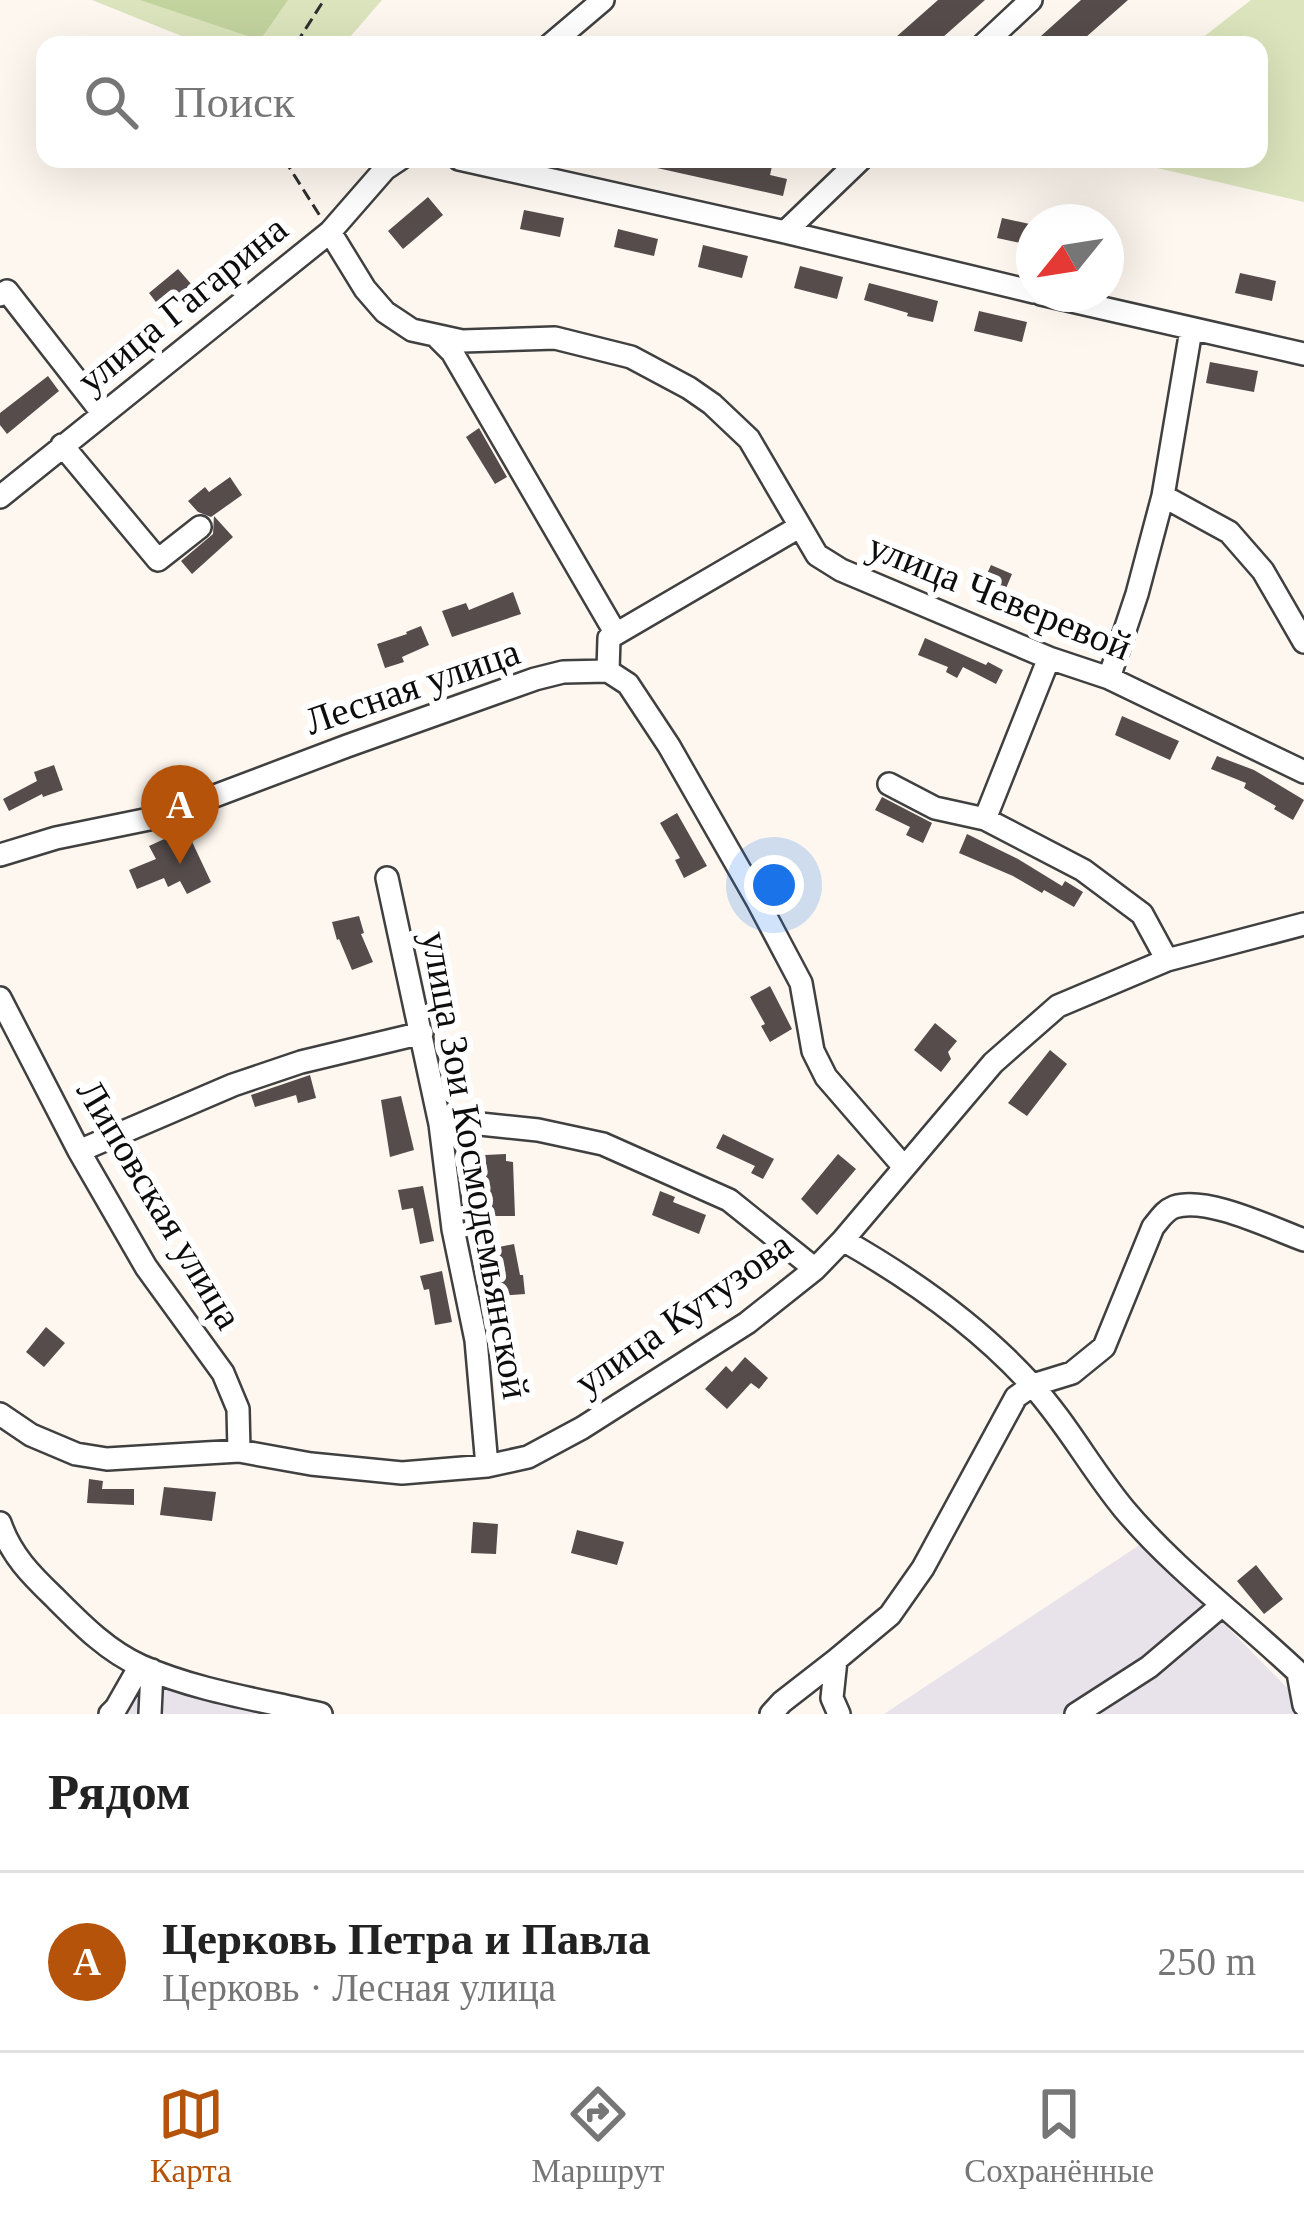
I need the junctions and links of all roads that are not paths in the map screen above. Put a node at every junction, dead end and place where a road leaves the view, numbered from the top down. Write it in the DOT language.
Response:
graph roads {
  1 [pos="604,0"];
  2 [pos="1031,0"];
  3 [pos="561,36"];
  4 [pos="993,36"];
  5 [pos="386,168"];
  6 [pos="499,168"];
  7 [pos="852,168"];
  8 [pos="330,232"];
  9 [pos="785,232"];
  10 [pos="1016,288"];
  11 [pos="0,295"];
  12 [pos="1116,312"];
  13 [pos="1191,330"];
  14 [pos="438,338"];
  15 [pos="1304,354"];
  16 [pos="103,414"];
  17 [pos="62,445"];
  18 [pos="0,496"];
  19 [pos="1163,496"];
  20 [pos="799,526"];
  21 [pos="200,527"];
  22 [pos="616,634"];
  23 [pos="1304,642"];
  24 [pos="1049,658"];
  25 [pos="608,671"];
  26 [pos="1109,678"];
  27 [pos="1304,772"];
  28 [pos="889,784"];
  29 [pos="986,819"];
  30 [pos="0,855"];
  31 [pos="387,878"];
  32 [pos="1304,923"];
  33 [pos="1167,960"];
  34 [pos="0,998"];
  35 [pos="422,1033"];
  36 [pos="440,1124"];
  37 [pos="79,1151"];
  38 [pos="904,1167"];
  39 [pos="843,1240"];
  40 [pos="1304,1240"];
  41 [pos="814,1269"];
  42 [pos="1033,1385"];
  43 [pos="0,1414"];
  44 [pos="239,1451"];
  45 [pos="487,1466"];
  46 [pos="0,1523"];
  47 [pos="1221,1606"];
  48 [pos="836,1660"];
  49 [pos="146,1668"];
  50 [pos="1301,1675"];
  51 [pos="1304,1705"];
  52 [pos="110,1714"];
  53 [pos="150,1714"];
  54 [pos="321,1714"];
  55 [pos="771,1714"];
  56 [pos="839,1714"];
  57 [pos="1076,1714"];
  1 -- 3 [label="street"];
  2 -- 4 [label="street"];
  5 -- 8 [label="street, улица Гагарина"];
  6 -- 9 [label="street"];
  7 -- 9 [label="street"];
  8 -- 14 [label="street"];
  8 -- 16 [label="street, улица Гагарина"];
  9 -- 10 [label="street"];
  11 -- 16 [label="street"];
  12 -- 13 [label="street"];
  13 -- 15 [label="street"];
  13 -- 19 [label="street"];
  14 -- 20 [label="street, улица Чеверевой"];
  14 -- 22 [label="street"];
  16 -- 17 [label="street, улица Гагарина"];
  17 -- 18 [label="street, улица Гагарина"];
  17 -- 21 [label="street"];
  19 -- 23 [label="street"];
  19 -- 26 [label="street"];
  20 -- 22 [label="street"];
  20 -- 24 [label="street, улица Чеверевой"];
  22 -- 25 [label="street"];
  24 -- 26 [label="street, улица Чеверевой"];
  24 -- 29 [label="street"];
  25 -- 30 [label="street, Лесная улица"];
  25 -- 38 [label="street"];
  26 -- 27 [label="street, улица Чеверевой"];
  28 -- 29 [label="street"];
  29 -- 33 [label="street"];
  31 -- 35 [label="street, улица Зои Космодемьянской"];
  32 -- 33 [label="street, улица Кутузова"];
  33 -- 38 [label="street, улица Кутузова"];
  34 -- 37 [label="street, Липовская улица"];
  35 -- 36 [label="street, улица Зои Космодемьянской"];
  35 -- 37 [label="street"];
  36 -- 41 [label="street"];
  36 -- 45 [label="street, улица Зои Космодемьянской"];
  37 -- 44 [label="street, Липовская улица"];
  38 -- 39 [label="street, улица Кутузова"];
  39 -- 41 [label="street, улица Кутузова"];
  39 -- 42 [label="street"];
  40 -- 42 [label="street"];
  41 -- 45 [label="street, улица Кутузова"];
  42 -- 47 [label="street"];
  42 -- 48 [label="street"];
  43 -- 44 [label="street, улица Кутузова"];
  44 -- 45 [label="street, улица Кутузова"];
  46 -- 49 [label="street"];
  47 -- 50 [label="street"];
  47 -- 57 [label="street"];
  48 -- 55 [label="street"];
  48 -- 56 [label="street"];
  49 -- 52 [label="street"];
  49 -- 53 [label="street"];
  49 -- 54 [label="street"];
  50 -- 51 [label="street"];
}
